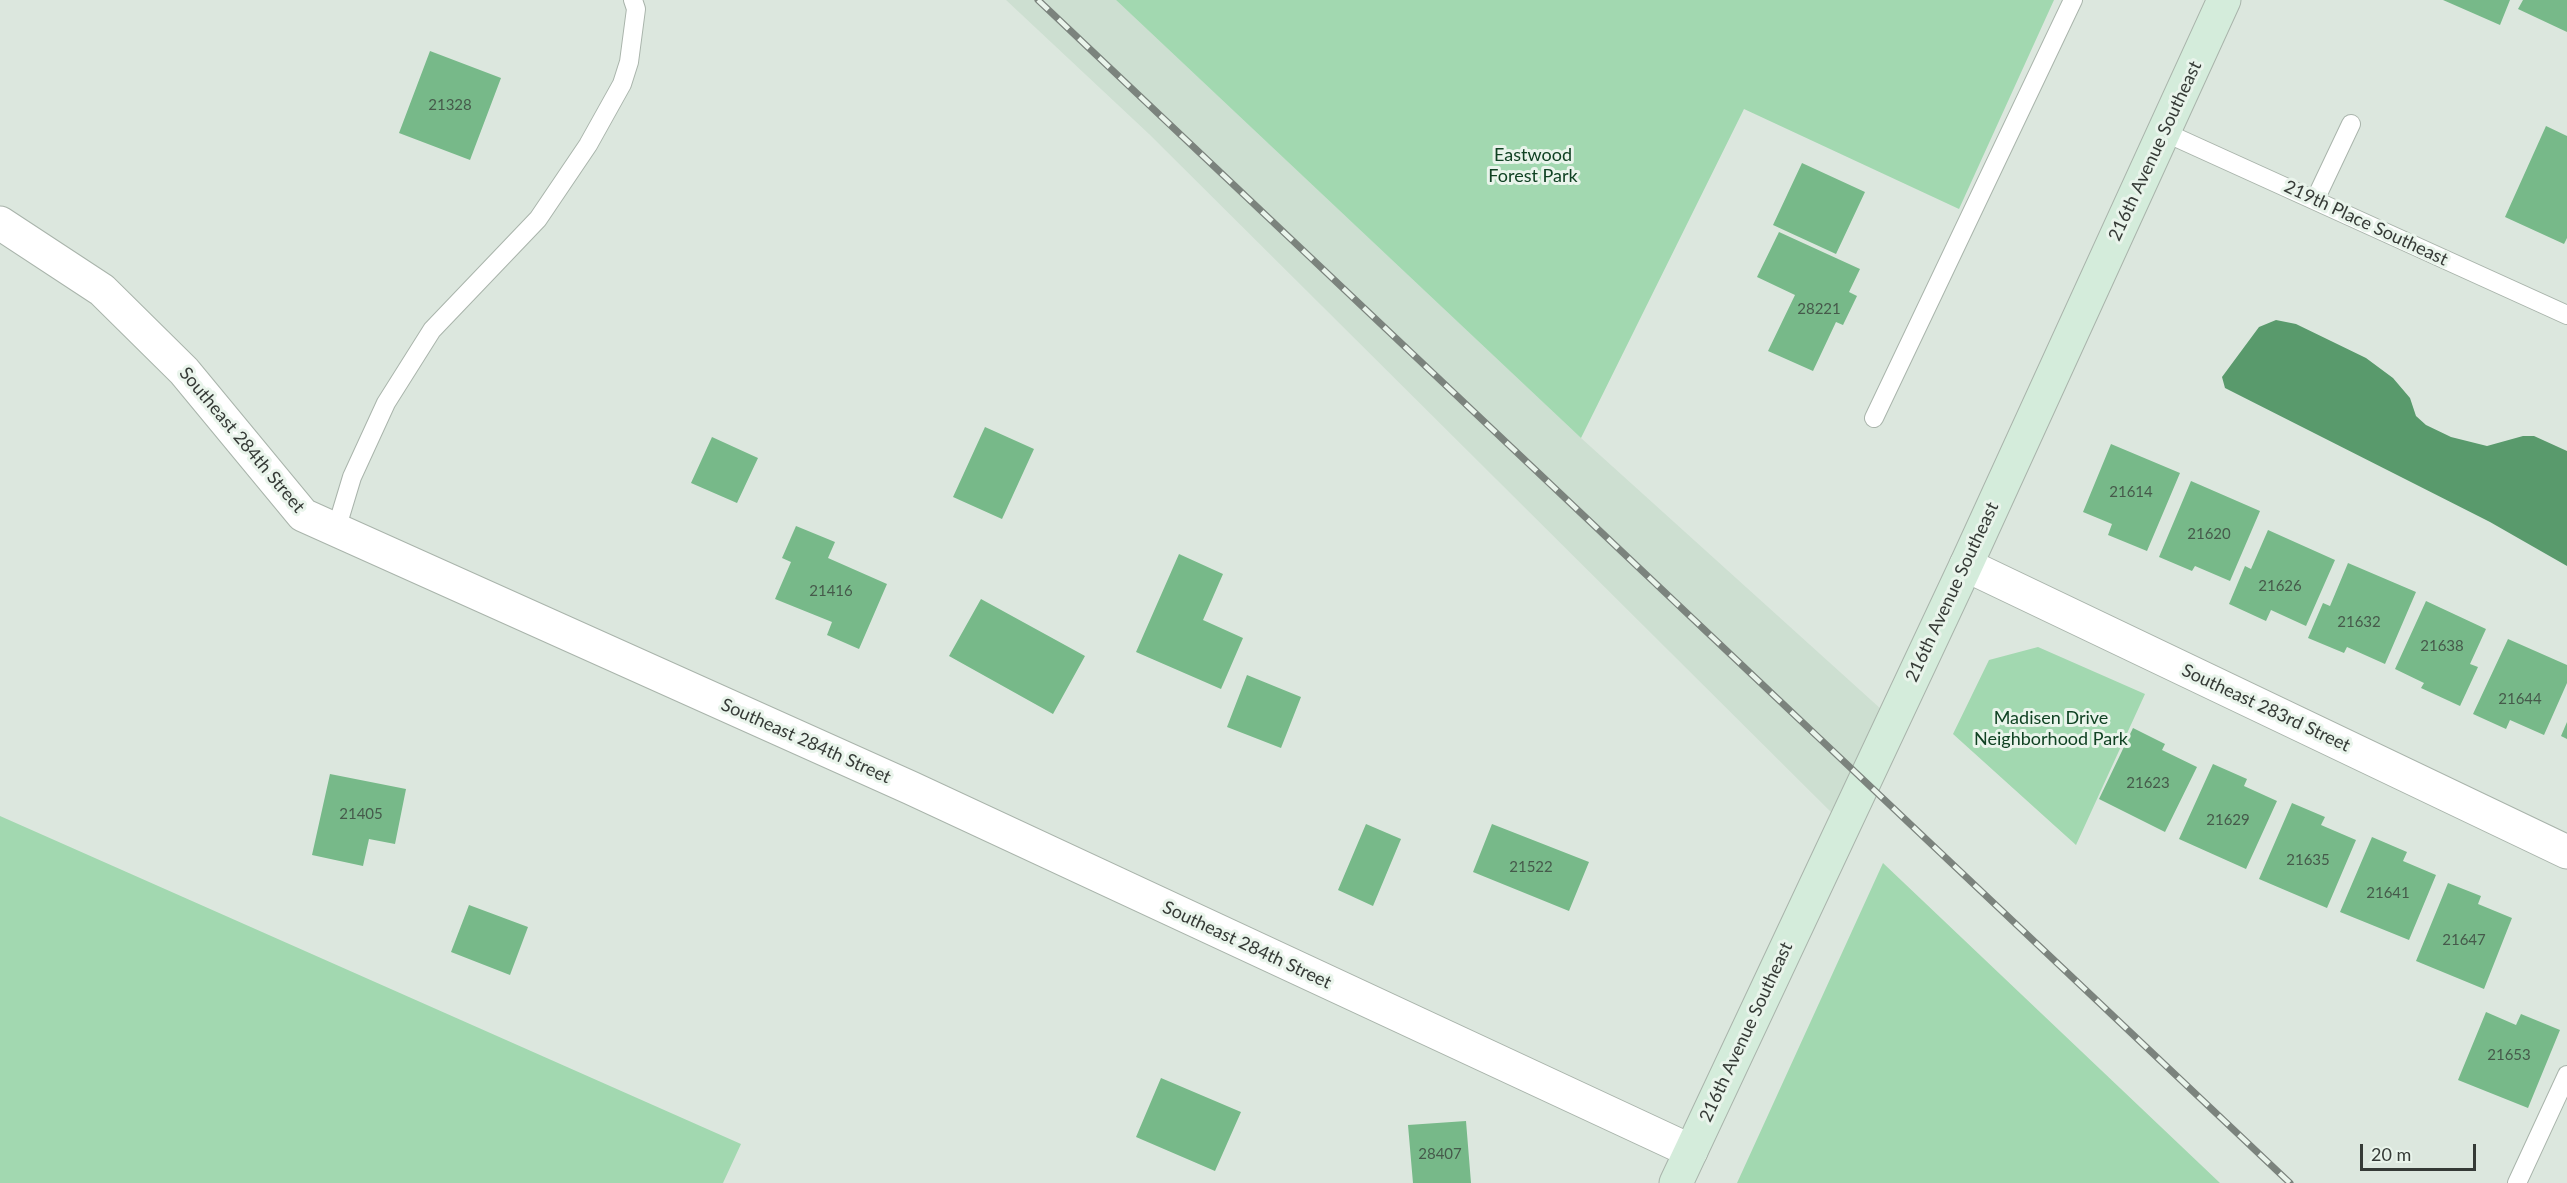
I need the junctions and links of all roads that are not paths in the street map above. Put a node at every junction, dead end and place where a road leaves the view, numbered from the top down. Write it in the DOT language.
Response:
graph roads {
  1 [pos="633,0"];
  2 [pos="2073,0"];
  3 [pos="2224,0"];
  4 [pos="2352,124"];
  5 [pos="2164,132"];
  6 [pos="2315,200"];
  7 [pos="0,223"];
  8 [pos="2567,315"];
  9 [pos="1874,418"];
  10 [pos="336,530"];
  11 [pos="1966,565"];
  12 [pos="2567,852"];
  13 [pos="2567,1075"];
  14 [pos="1691,1151"];
  15 [pos="1676,1183"];
  16 [pos="2517,1183"];
  1 -- 10 [label="lane"];
  2 -- 9 [label="lane"];
  3 -- 5 [label="street, 216th Avenue Southeast"];
  4 -- 6 [label="lane"];
  5 -- 6 [label="lane, 219th Place Southeast"];
  5 -- 11 [label="street, 216th Avenue Southeast"];
  6 -- 8 [label="lane, 219th Place Southeast"];
  7 -- 10 [label="street, Southeast 284th Street"];
  10 -- 14 [label="street, Southeast 284th Street"];
  11 -- 12 [label="street, Southeast 283rd Street"];
  11 -- 14 [label="street, 216th Avenue Southeast"];
  13 -- 16 [label="lane"];
  14 -- 15 [label="street, 216th Avenue Southeast"];
}
